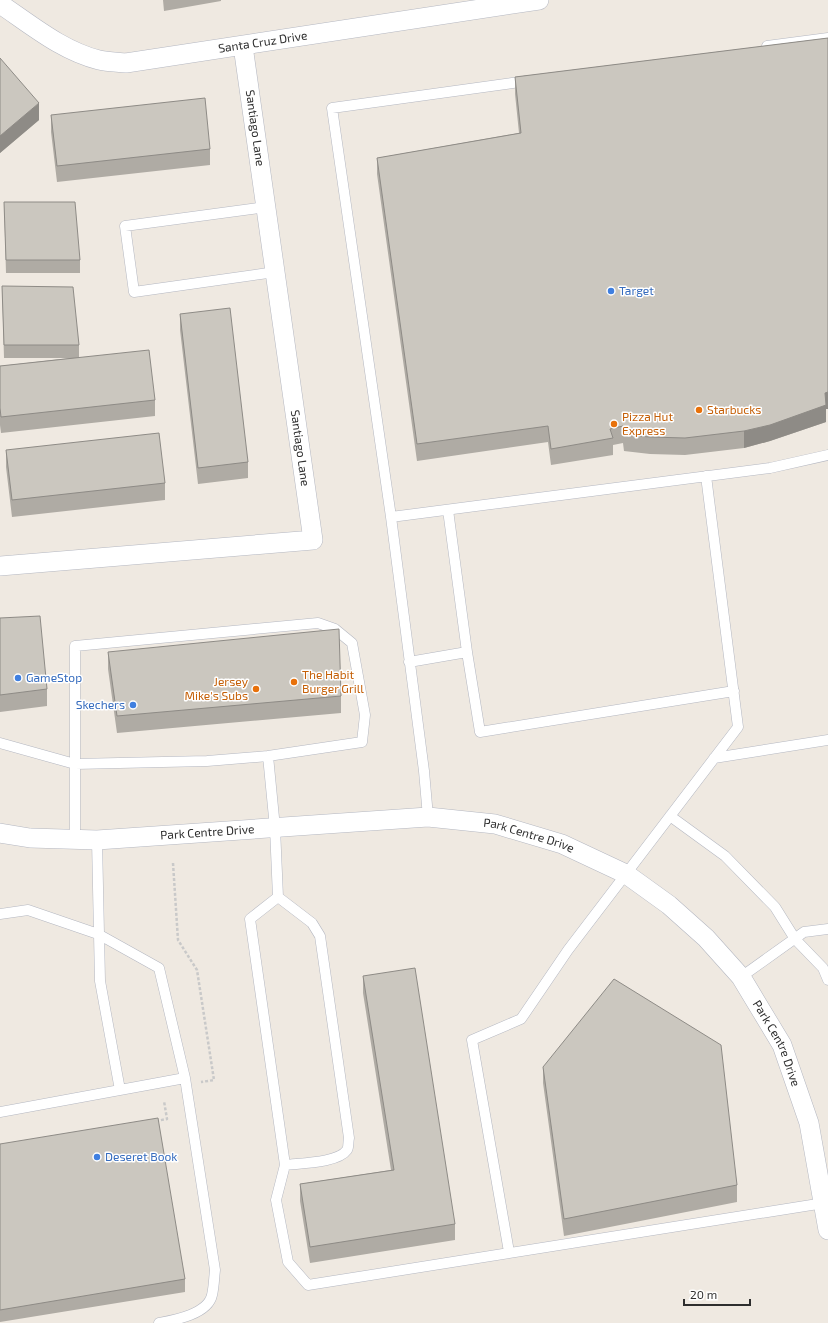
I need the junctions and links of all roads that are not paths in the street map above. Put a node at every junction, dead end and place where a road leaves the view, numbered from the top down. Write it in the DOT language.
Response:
graph roads {
  1 [pos="539,0"];
  2 [pos="0,4"];
  3 [pos="439,8"];
  4 [pos="828,38"];
  5 [pos="242,46"];
  6 [pos="757,48"];
  7 [pos="537,79"];
  8 [pos="266,207"];
  9 [pos="275,272"];
  10 [pos="828,455"];
  11 [pos="706,476"];
  12 [pos="448,510"];
  13 [pos="391,517"];
  14 [pos="0,566"];
  15 [pos="467,652"];
  16 [pos="409,662"];
  17 [pos="734,691"];
  18 [pos="828,740"];
  19 [pos="0,742"];
  20 [pos="268,756"];
  21 [pos="714,758"];
  22 [pos="75,764"];
  23 [pos="670,816"];
  24 [pos="428,817"];
  25 [pos="275,828"];
  26 [pos="0,833"];
  27 [pos="75,840"];
  28 [pos="97,840"];
  29 [pos="626,874"];
  30 [pos="278,897"];
  31 [pos="0,914"];
  32 [pos="828,929"];
  33 [pos="98,934"];
  34 [pos="795,939"];
  35 [pos="740,977"];
  36 [pos="828,980"];
  37 [pos="185,1078"];
  38 [pos="120,1090"];
  39 [pos="0,1112"];
  40 [pos="285,1165"];
  41 [pos="824,1203"];
  42 [pos="828,1230"];
  43 [pos="509,1252"];
  44 [pos="159,1323"];
  1 -- 3 [label="street, Santa Cruz Drive"];
  2 -- 5 [label="street, Santa Cruz Drive"];
  3 -- 5 [label="street, Santa Cruz Drive"];
  4 -- 6 [label="lane"];
  5 -- 8 [label="street, Santiago Lane"];
  7 -- 13 [label="lane"];
  8 -- 9 [label="street, Santiago Lane"];
  8 -- 9 [label="lane"];
  9 -- 14 [label="street, Santiago Lane"];
  10 -- 11 [label="lane"];
  11 -- 12 [label="lane"];
  11 -- 17 [label="lane"];
  12 -- 13 [label="lane"];
  12 -- 15 [label="lane"];
  13 -- 16 [label="lane"];
  15 -- 16 [label="lane"];
  15 -- 17 [label="lane"];
  16 -- 24 [label="lane"];
  17 -- 21 [label="lane"];
  18 -- 21 [label="lane"];
  19 -- 22 [label="lane"];
  20 -- 22 [label="lane"];
  20 -- 22 [label="lane"];
  20 -- 25 [label="lane"];
  21 -- 23 [label="lane"];
  22 -- 27 [label="lane"];
  23 -- 29 [label="lane"];
  23 -- 34 [label="lane"];
  24 -- 25 [label="street, Park Centre Drive"];
  24 -- 29 [label="street, Park Centre Drive"];
  25 -- 28 [label="street, Park Centre Drive"];
  25 -- 30 [label="lane"];
  26 -- 27 [label="street, Park Centre Drive"];
  27 -- 28 [label="street, Park Centre Drive"];
  28 -- 33 [label="lane"];
  29 -- 35 [label="street, Park Centre Drive"];
  29 -- 43 [label="lane"];
  30 -- 40 [label="lane"];
  30 -- 40 [label="lane"];
  31 -- 33 [label="lane"];
  32 -- 34 [label="lane"];
  33 -- 37 [label="lane"];
  33 -- 38 [label="lane"];
  34 -- 35 [label="lane"];
  34 -- 36 [label="lane"];
  35 -- 41 [label="street, Park Centre Drive"];
  37 -- 38 [label="lane"];
  37 -- 44 [label="lane"];
  38 -- 39 [label="lane"];
  40 -- 43 [label="lane"];
  41 -- 42 [label="street, Park Centre Drive"];
  41 -- 43 [label="lane"];
}
